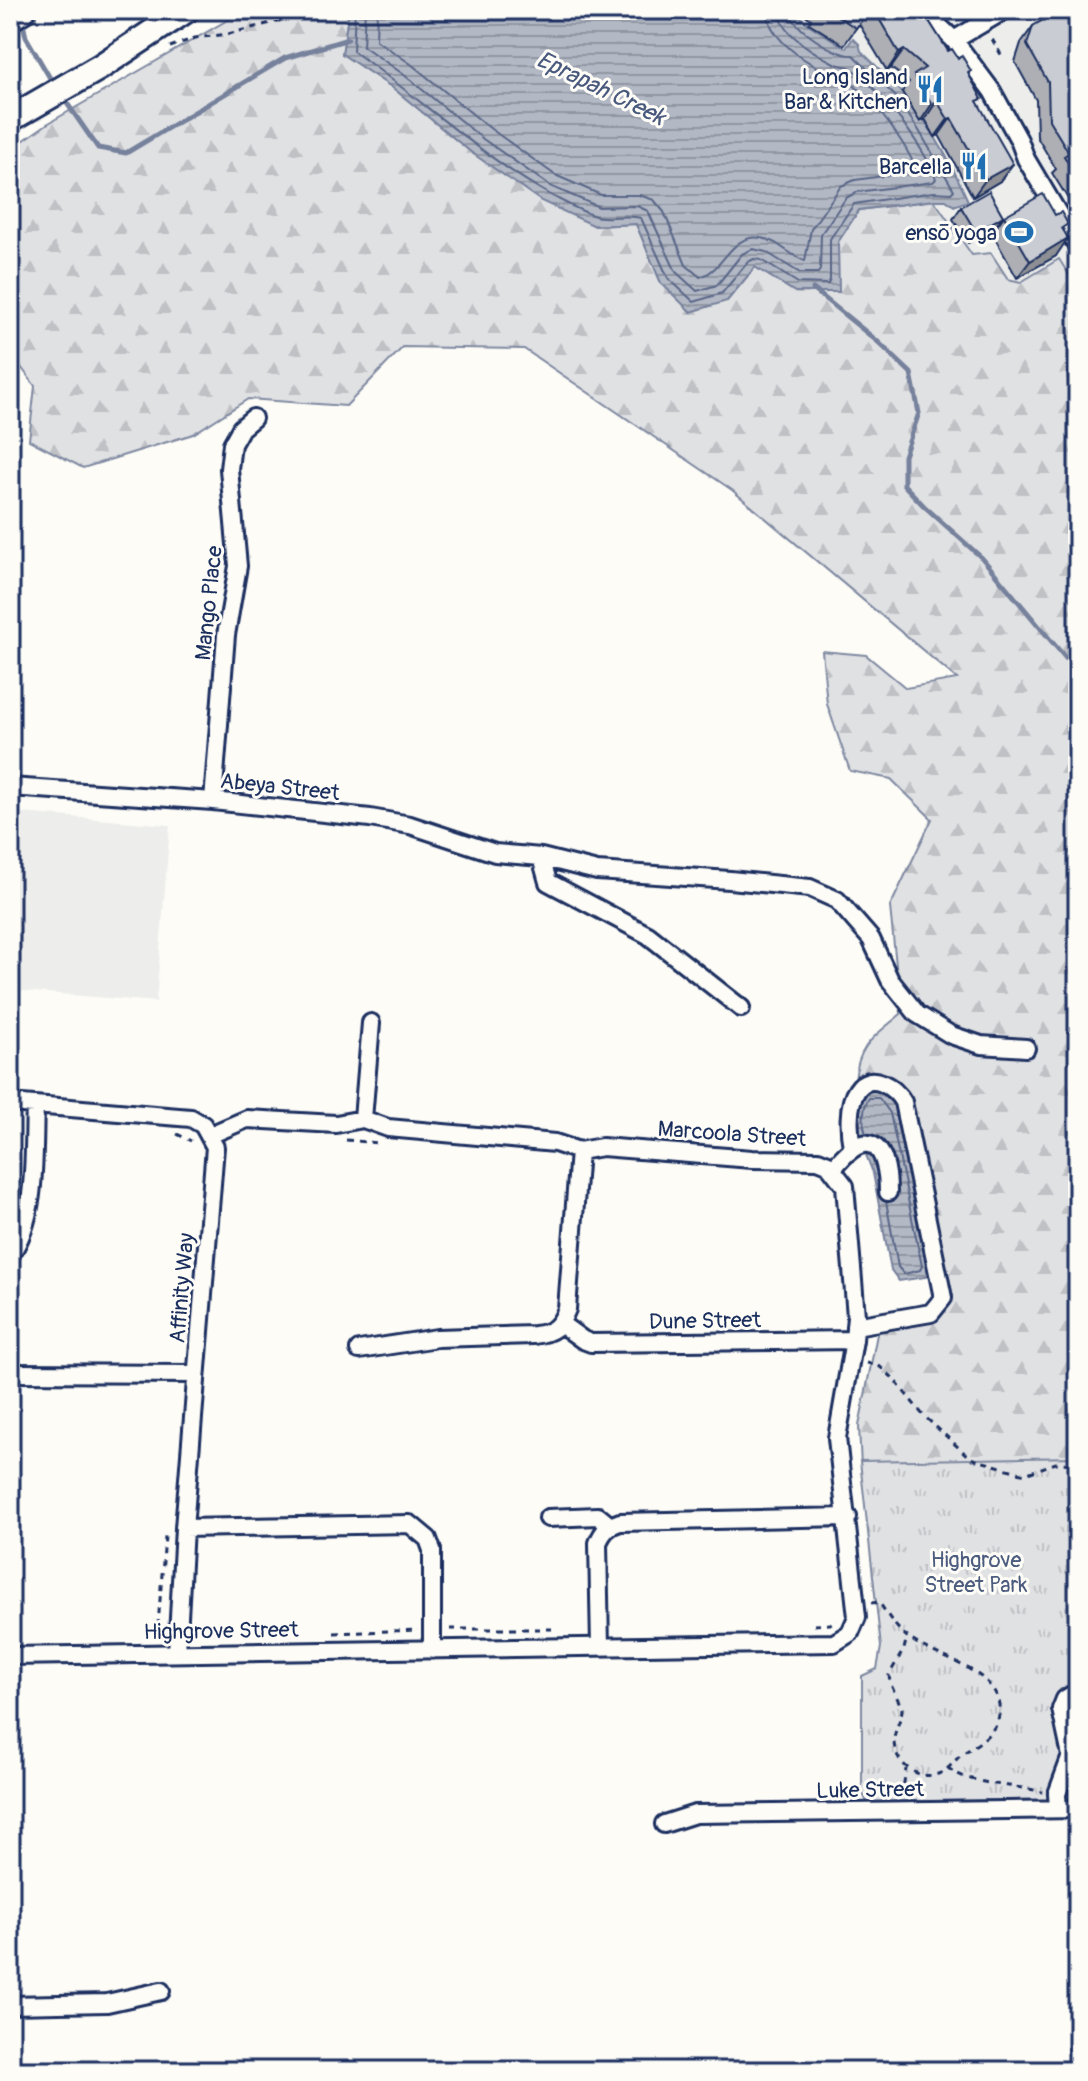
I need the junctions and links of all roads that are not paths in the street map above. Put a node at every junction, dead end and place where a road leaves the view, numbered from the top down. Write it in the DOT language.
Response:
graph roads {
  1 [pos="23,10"];
  2 [pos="186,10"];
  3 [pos="922,10"];
  4 [pos="1005,10"];
  5 [pos="10,18"];
  6 [pos="954,40"];
  7 [pos="10,121"];
  8 [pos="1078,247"];
  9 [pos="253,418"];
  10 [pos="10,787"];
  11 [pos="213,801"];
  12 [pos="541,857"];
  13 [pos="741,1008"];
  14 [pos="371,1023"];
  15 [pos="1026,1048"];
  16 [pos="10,1103"];
  17 [pos="35,1106"];
  18 [pos="363,1119"];
  19 [pos="210,1135"];
  20 [pos="852,1147"];
  21 [pos="579,1151"];
  22 [pos="833,1169"];
  23 [pos="888,1192"];
  24 [pos="10,1255"];
  25 [pos="561,1324"];
  26 [pos="860,1330"];
  27 [pos="359,1350"];
  28 [pos="10,1373"];
  29 [pos="196,1374"];
  30 [pos="848,1517"];
  31 [pos="548,1518"];
  32 [pos="609,1525"];
  33 [pos="184,1528"];
  34 [pos="177,1645"];
  35 [pos="600,1647"];
  36 [pos="432,1650"];
  37 [pos="10,1656"];
  38 [pos="1078,1691"];
  39 [pos="1058,1802"];
  40 [pos="1078,1809"];
  41 [pos="664,1824"];
  42 [pos="161,1991"];
  43 [pos="10,2005"];
  1 -- 5 [label="highway"];
  2 -- 7 [label="highway"];
  3 -- 6 [label="street"];
  4 -- 6 [label="street"];
  6 -- 8 [label="street"];
  9 -- 11 [label="street, Mango Place"];
  10 -- 11 [label="street, Abeya Street"];
  11 -- 12 [label="street, Abeya Street"];
  12 -- 13 [label="street"];
  12 -- 15 [label="street, Abeya Street"];
  14 -- 18 [label="street"];
  16 -- 17 [label="street"];
  17 -- 19 [label="street"];
  17 -- 24 [label="street"];
  18 -- 19 [label="street, Marcoola Street"];
  18 -- 21 [label="street, Marcoola Street"];
  19 -- 29 [label="street, Affinity Way"];
  20 -- 22 [label="street"];
  20 -- 23 [label="street"];
  20 -- 26 [label="street, Dune Street"];
  21 -- 22 [label="street, Marcoola Street"];
  21 -- 25 [label="street"];
  22 -- 26 [label="street"];
  25 -- 26 [label="street, Dune Street"];
  25 -- 27 [label="street"];
  26 -- 30 [label="street"];
  28 -- 29 [label="street"];
  29 -- 33 [label="street, Affinity Way"];
  30 -- 32 [label="street"];
  30 -- 35 [label="street, Highgrove Street"];
  31 -- 32 [label="street"];
  32 -- 35 [label="street"];
  33 -- 34 [label="street, Affinity Way"];
  33 -- 36 [label="street"];
  34 -- 36 [label="street, Highgrove Street"];
  34 -- 37 [label="street, Highgrove Street"];
  35 -- 36 [label="street, Highgrove Street"];
  38 -- 39 [label="street"];
  39 -- 40 [label="street, Luke Street"];
  39 -- 41 [label="street, Luke Street"];
  42 -- 43 [label="street"];
}
